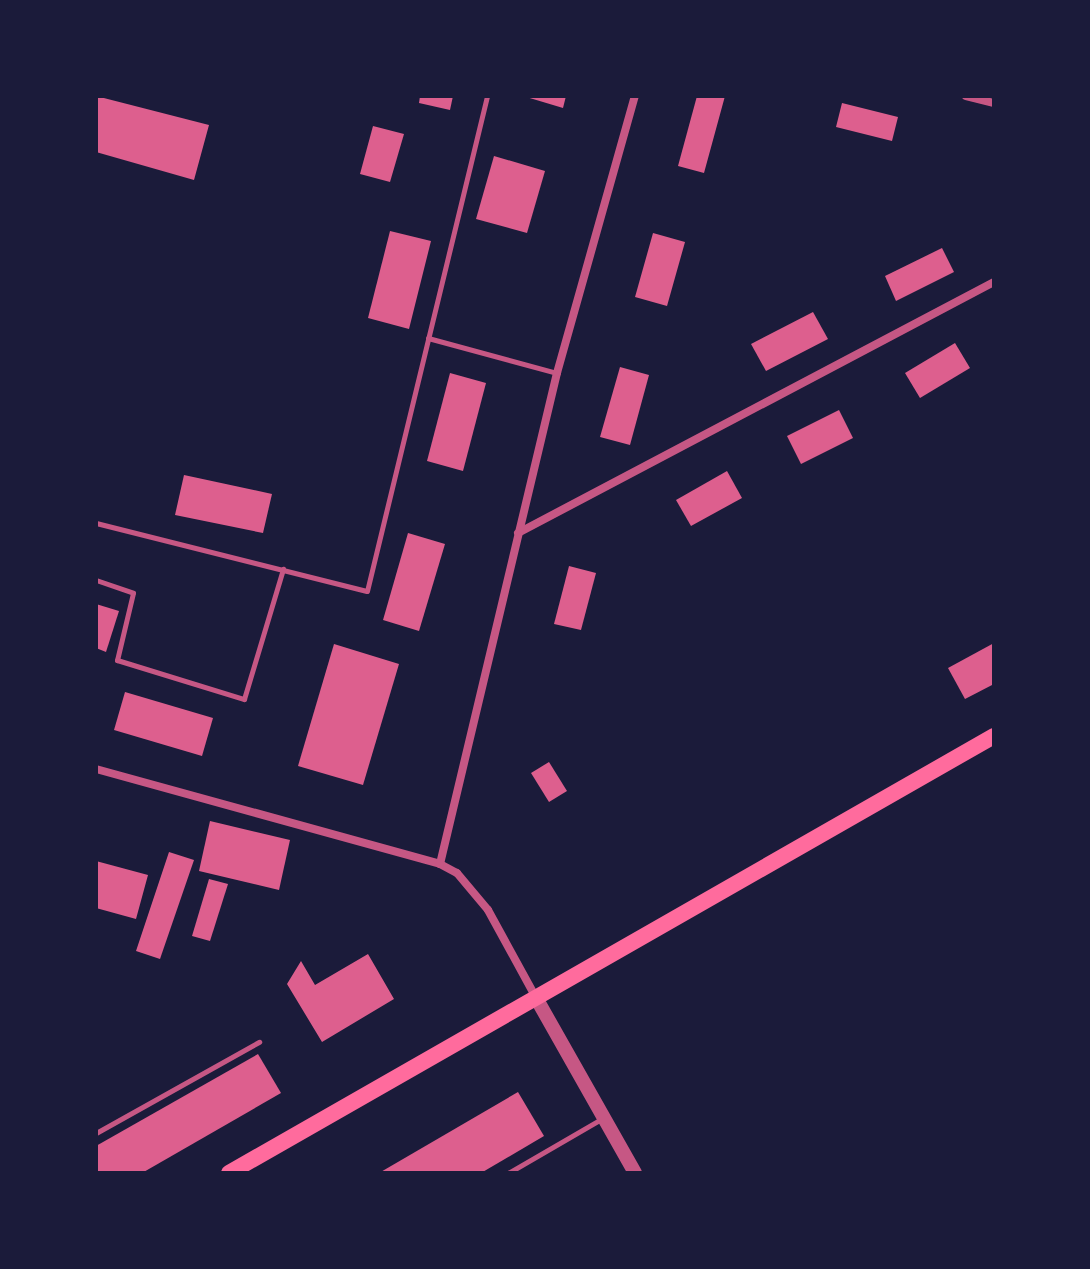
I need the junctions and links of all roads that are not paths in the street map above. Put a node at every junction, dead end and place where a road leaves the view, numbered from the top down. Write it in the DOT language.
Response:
graph roads {
  1 [pos="487,96"];
  2 [pos="635,96"];
  3 [pos="966,96"];
  4 [pos="994,103"];
  5 [pos="994,282"];
  6 [pos="428,338"];
  7 [pos="557,373"];
  8 [pos="96,523"];
  9 [pos="518,533"];
  10 [pos="283,569"];
  11 [pos="96,580"];
  12 [pos="994,736"];
  13 [pos="96,769"];
  14 [pos="440,864"];
  15 [pos="535,996"];
  16 [pos="259,1042"];
  17 [pos="603,1118"];
  18 [pos="96,1133"];
  19 [pos="229,1173"];
  20 [pos="508,1173"];
  21 [pos="635,1173"];
  1 -- 6 [label="lane"];
  2 -- 7 [label="street"];
  3 -- 4 [label="street"];
  5 -- 9 [label="street"];
  6 -- 7 [label="lane"];
  6 -- 10 [label="lane"];
  7 -- 9 [label="street"];
  8 -- 10 [label="lane"];
  9 -- 14 [label="street"];
  10 -- 11 [label="lane"];
  12 -- 15 [label="main road"];
  13 -- 14 [label="street"];
  14 -- 15 [label="street"];
  15 -- 17 [label="street"];
  15 -- 19 [label="main road"];
  16 -- 18 [label="lane"];
  17 -- 20 [label="lane"];
  17 -- 21 [label="street"];
}
